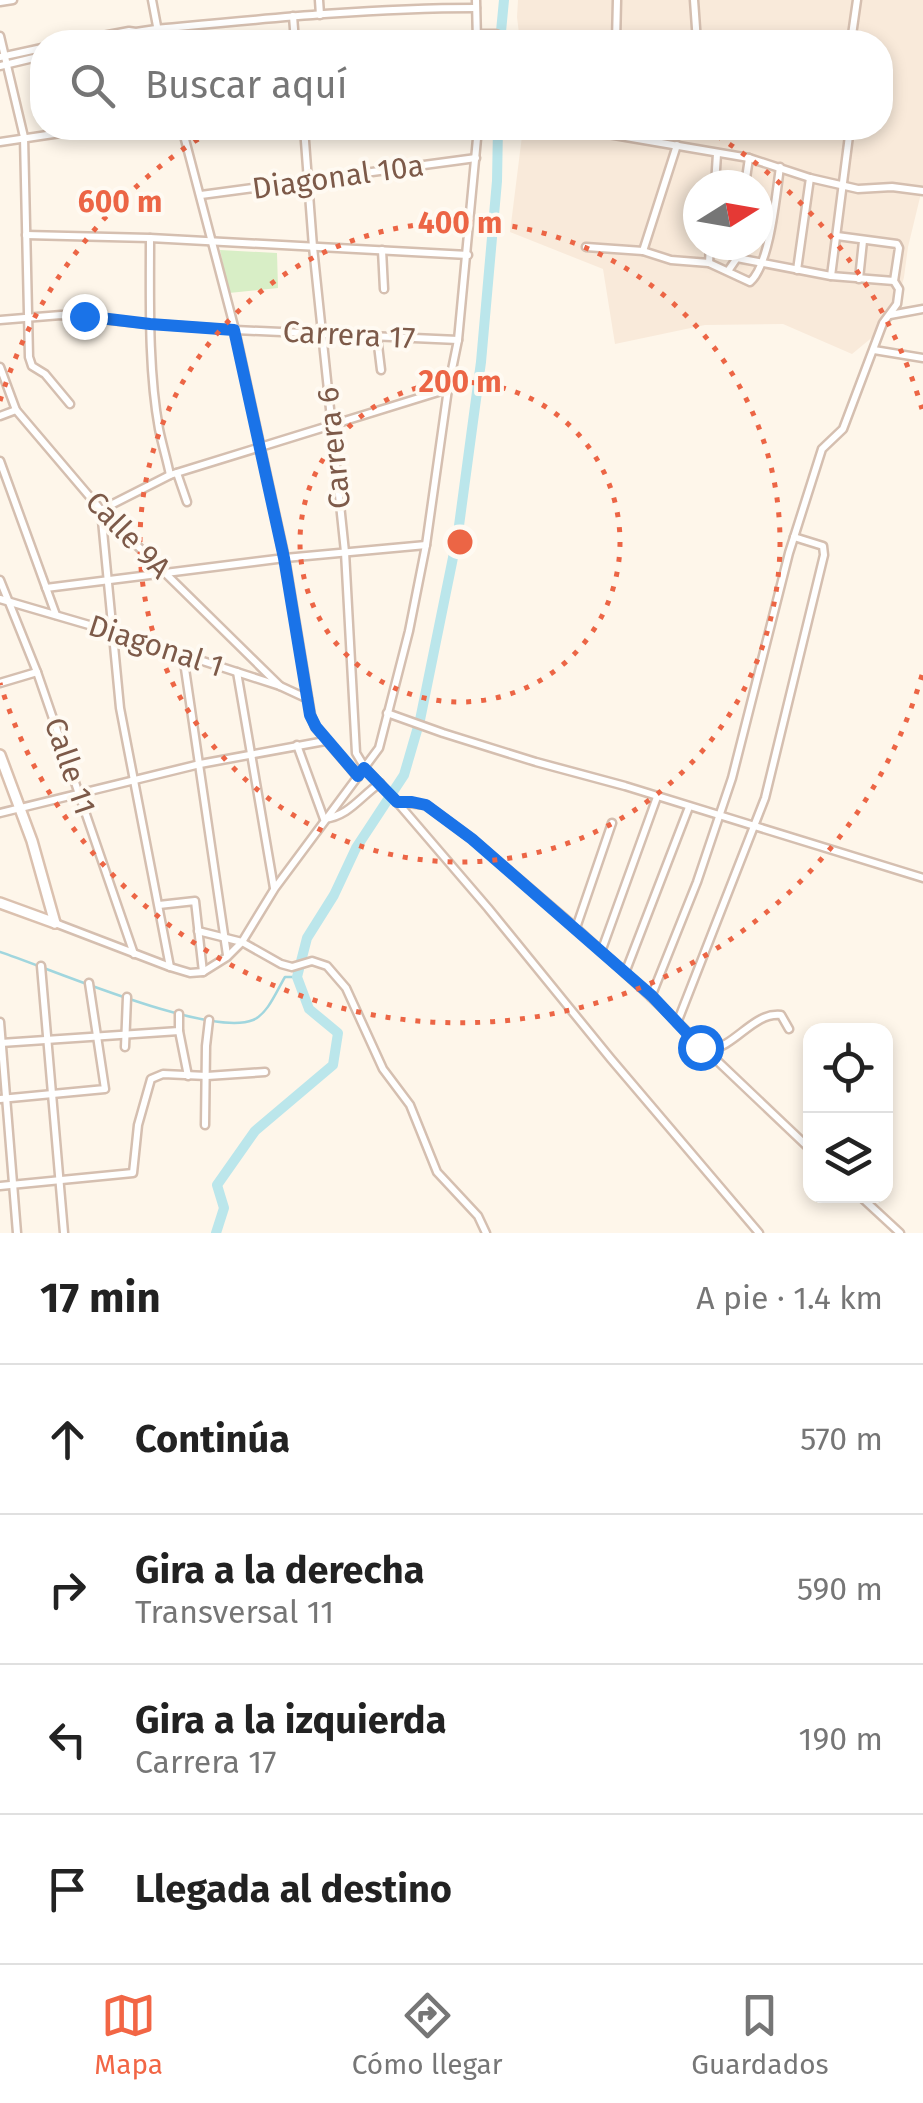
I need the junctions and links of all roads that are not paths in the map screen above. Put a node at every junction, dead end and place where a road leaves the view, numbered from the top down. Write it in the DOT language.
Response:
graph roads {
  1 [pos="13,0"];
  2 [pos="152,0"];
  3 [pos="319,0"];
  4 [pos="617,0"];
  5 [pos="694,0"];
  6 [pos="856,0"];
  7 [pos="0,2"];
  8 [pos="423,4"];
  9 [pos="476,4"];
  10 [pos="320,15"];
  11 [pos="292,16"];
  12 [pos="156,28"];
  13 [pos="146,30"];
  14 [pos="294,30"];
  15 [pos="477,30"];
  16 [pos="616,30"];
  17 [pos="696,30"];
  18 [pos="852,30"];
  19 [pos="0,36"];
  20 [pos="30,52"];
  21 [pos="30,58"];
  22 [pos="3,61"];
  23 [pos="30,136"];
  24 [pos="24,137"];
  25 [pos="185,140"];
  26 [pos="305,140"];
  27 [pos="477,140"];
  28 [pos="654,140"];
  29 [pos="849,140"];
  30 [pos="0,142"];
  31 [pos="678,145"];
  32 [pos="718,154"];
  33 [pos="476,158"];
  34 [pos="748,158"];
  35 [pos="780,167"];
  36 [pos="716,170"];
  37 [pos="747,170"];
  38 [pos="810,178"];
  39 [pos="308,180"];
  40 [pos="844,186"];
  41 [pos="923,192"];
  42 [pos="201,195"];
  43 [pos="26,235"];
  44 [pos="837,236"];
  45 [pos="150,238"];
  46 [pos="863,241"];
  47 [pos="213,242"];
  48 [pos="312,247"];
  49 [pos="586,247"];
  50 [pos="382,250"];
  51 [pos="643,251"];
  52 [pos="468,255"];
  53 [pos="709,260"];
  54 [pos="735,260"];
  55 [pos="750,260"];
  56 [pos="764,262"];
  57 [pos="709,263"];
  58 [pos="796,270"];
  59 [pos="728,272"];
  60 [pos="831,276"];
  61 [pos="859,279"];
  62 [pos="894,281"];
  63 [pos="384,289"];
  64 [pos="923,309"];
  65 [pos="888,316"];
  66 [pos="27,317"];
  67 [pos="0,320"];
  68 [pos="150,324"];
  69 [pos="234,330"];
  70 [pos="322,334"];
  71 [pos="377,337"];
  72 [pos="458,340"];
  73 [pos="874,350"];
  74 [pos="923,358"];
  75 [pos="0,367"];
  76 [pos="381,370"];
  77 [pos="448,389"];
  78 [pos="70,404"];
  79 [pos="16,410"];
  80 [pos="0,416"];
  81 [pos="332,425"];
  82 [pos="260,448"];
  83 [pos="0,461"];
  84 [pos="174,474"];
  85 [pos="187,502"];
  86 [pos="101,510"];
  87 [pos="794,537"];
  88 [pos="426,545"];
  89 [pos="344,552"];
  90 [pos="284,558"];
  91 [pos="165,574"];
  92 [pos="0,580"];
  93 [pos="108,580"];
  94 [pos="46,588"];
  95 [pos="4,600"];
  96 [pos="56,615"];
  97 [pos="113,632"];
  98 [pos="183,655"];
  99 [pos="38,672"];
  100 [pos="237,672"];
  101 [pos="0,683"];
  102 [pos="280,686"];
  103 [pos="309,700"];
  104 [pos="387,712"];
  105 [pos="326,741"];
  106 [pos="297,745"];
  107 [pos="250,754"];
  108 [pos="0,755"];
  109 [pos="200,764"];
  110 [pos="364,768"];
  111 [pos="0,772"];
  112 [pos="358,776"];
  113 [pos="134,780"];
  114 [pos="380,783"];
  115 [pos="79,793"];
  116 [pos="657,796"];
  117 [pos="397,802"];
  118 [pos="689,807"];
  119 [pos="17,808"];
  120 [pos="0,813"];
  121 [pos="720,816"];
  122 [pos="324,819"];
  123 [pos="612,824"];
  124 [pos="755,828"];
  125 [pos="923,878"];
  126 [pos="274,888"];
  127 [pos="0,903"];
  128 [pos="159,904"];
  129 [pos="55,923"];
  130 [pos="576,928"];
  131 [pos="198,931"];
  132 [pos="224,936"];
  133 [pos="242,942"];
  134 [pos="601,952"];
  135 [pos="134,954"];
  136 [pos="227,956"];
  137 [pos="41,966"];
  138 [pos="170,967"];
  139 [pos="203,972"];
  140 [pos="624,973"];
  141 [pos="89,984"];
  142 [pos="652,996"];
  143 [pos="127,998"];
  144 [pos="179,1014"];
  145 [pos="209,1020"];
  146 [pos="0,1022"];
  147 [pos="677,1022"];
  148 [pos="788,1029"];
  149 [pos="179,1030"];
  150 [pos="125,1034"];
  151 [pos="96,1036"];
  152 [pos="47,1040"];
  153 [pos="1,1043"];
  154 [pos="126,1047"];
  155 [pos="707,1051"];
  156 [pos="265,1072"];
  157 [pos="188,1076"];
  158 [pos="207,1076"];
  159 [pos="52,1094"];
  160 [pos="3,1099"];
  161 [pos="205,1125"];
  162 [pos="803,1142"];
  163 [pos="61,1180"];
  164 [pos="12,1185"];
  165 [pos="0,1186"];
  166 [pos="868,1203"];
  167 [pos="17,1233"];
  168 [pos="64,1233"];
  169 [pos="486,1233"];
  170 [pos="759,1233"];
  171 [pos="900,1233"];
  1 -- 7 [label="street"];
  2 -- 12 [label="street"];
  3 -- 10 [label="street"];
  4 -- 16 [label="street"];
  5 -- 17 [label="street"];
  6 -- 18 [label="street"];
  8 -- 9 [label="street"];
  8 -- 10 [label="street"];
  9 -- 15 [label="street"];
  10 -- 11 [label="street"];
  11 -- 12 [label="street"];
  11 -- 14 [label="street"];
  12 -- 13 [label="street"];
  19 -- 22 [label="street"];
  20 -- 22 [label="street"];
  21 -- 22 [label="street"];
  22 -- 24 [label="street"];
  23 -- 24 [label="street"];
  24 -- 30 [label="street"];
  24 -- 43 [label="street"];
  25 -- 42 [label="street"];
  26 -- 39 [label="street, Carrera 6"];
  27 -- 33 [label="street"];
  28 -- 31 [label="street"];
  29 -- 40 [label="street"];
  31 -- 32 [label="street"];
  31 -- 51 [label="street"];
  32 -- 34 [label="street"];
  32 -- 36 [label="street"];
  33 -- 39 [label="street, Diagonal 10a"];
  33 -- 52 [label="street"];
  34 -- 35 [label="street"];
  34 -- 37 [label="street"];
  35 -- 38 [label="street"];
  35 -- 56 [label="street"];
  38 -- 40 [label="street"];
  38 -- 58 [label="street"];
  39 -- 42 [label="street, Diagonal 10a"];
  39 -- 48 [label="street, Carrera 6"];
  40 -- 41 [label="street"];
  40 -- 44 [label="street"];
  42 -- 47 [label="street"];
  43 -- 45 [label="street"];
  43 -- 66 [label="street"];
  44 -- 46 [label="street"];
  44 -- 60 [label="street"];
  45 -- 47 [label="street"];
  45 -- 68 [label="street"];
  46 -- 61 [label="street"];
  46 -- 62 [label="street"];
  47 -- 48 [label="street"];
  47 -- 69 [label="street"];
  48 -- 50 [label="street"];
  48 -- 70 [label="street, Carrera 6"];
  49 -- 51 [label="street"];
  50 -- 52 [label="street"];
  50 -- 63 [label="street"];
  51 -- 57 [label="street"];
  52 -- 72 [label="street"];
  53 -- 57 [label="street"];
  54 -- 59 [label="street"];
  55 -- 56 [label="street"];
  56 -- 58 [label="street"];
  56 -- 59 [label="street"];
  57 -- 59 [label="street"];
  58 -- 60 [label="street"];
  60 -- 61 [label="street"];
  61 -- 62 [label="street"];
  62 -- 65 [label="street"];
  64 -- 65 [label="street"];
  65 -- 73 [label="street"];
  66 -- 67 [label="street, Carrera 17"];
  66 -- 68 [label="street, Carrera 17"];
  66 -- 78 [label="street"];
  68 -- 69 [label="street, Carrera 17"];
  68 -- 84 [label="street"];
  69 -- 70 [label="street, Carrera 17"];
  69 -- 82 [label="street"];
  70 -- 71 [label="street, Carrera 17"];
  70 -- 81 [label="street, Carrera 6"];
  71 -- 72 [label="street, Carrera 17"];
  71 -- 76 [label="street"];
  72 -- 77 [label="street"];
  73 -- 74 [label="street"];
  73 -- 87 [label="street"];
  75 -- 79 [label="street, Calle 9A"];
  77 -- 81 [label="street, Carrera 17"];
  77 -- 88 [label="street"];
  79 -- 80 [label="street"];
  79 -- 86 [label="street, Calle 9A"];
  81 -- 82 [label="street, Carrera 17"];
  81 -- 89 [label="street, Carrera 6"];
  82 -- 84 [label="street, Carrera 17"];
  82 -- 90 [label="street"];
  83 -- 94 [label="street"];
  84 -- 85 [label="street"];
  84 -- 86 [label="street, Carrera 17"];
  86 -- 91 [label="street, Calle 9A"];
  86 -- 93 [label="street"];
  87 -- 121 [label="street"];
  87 -- 124 [label="street"];
  88 -- 89 [label="street"];
  88 -- 104 [label="street"];
  89 -- 90 [label="street"];
  89 -- 110 [label="street, Carrera 6"];
  90 -- 91 [label="street"];
  90 -- 103 [label="street"];
  91 -- 93 [label="street"];
  91 -- 102 [label="street, Calle 9A"];
  92 -- 95 [label="street, Calle 11"];
  93 -- 94 [label="street"];
  93 -- 97 [label="street"];
  94 -- 96 [label="street"];
  95 -- 96 [label="street, Diagonal 1"];
  95 -- 99 [label="street, Calle 11"];
  96 -- 97 [label="street, Diagonal 1"];
  97 -- 98 [label="street, Diagonal 1"];
  97 -- 113 [label="street"];
  98 -- 100 [label="street, Diagonal 1"];
  98 -- 109 [label="street"];
  99 -- 101 [label="street"];
  99 -- 115 [label="street, Calle 11"];
  100 -- 102 [label="street, Diagonal 1"];
  100 -- 107 [label="street"];
  102 -- 103 [label="street, Diagonal 1"];
  103 -- 105 [label="street"];
  104 -- 110 [label="street"];
  104 -- 116 [label="street"];
  105 -- 106 [label="street"];
  105 -- 112 [label="street"];
  106 -- 107 [label="street"];
  106 -- 122 [label="street"];
  107 -- 109 [label="street"];
  107 -- 126 [label="street"];
  108 -- 119 [label="street"];
  109 -- 113 [label="street"];
  109 -- 132 [label="street"];
  110 -- 112 [label="street"];
  110 -- 114 [label="street"];
  111 -- 119 [label="street"];
  112 -- 122 [label="street"];
  113 -- 115 [label="street"];
  113 -- 128 [label="street"];
  114 -- 117 [label="street"];
  114 -- 122 [label="street"];
  115 -- 119 [label="street"];
  115 -- 135 [label="street, Calle 11"];
  116 -- 118 [label="street"];
  116 -- 134 [label="street"];
  117 -- 130 [label="street"];
  117 -- 170 [label="street"];
  118 -- 121 [label="street"];
  118 -- 140 [label="street"];
  119 -- 120 [label="street"];
  119 -- 129 [label="street"];
  121 -- 124 [label="street"];
  121 -- 142 [label="street"];
  122 -- 126 [label="street"];
  123 -- 130 [label="street"];
  124 -- 125 [label="street"];
  124 -- 147 [label="street"];
  126 -- 133 [label="street"];
  127 -- 129 [label="street"];
  128 -- 131 [label="street"];
  128 -- 138 [label="street"];
  129 -- 135 [label="street"];
  130 -- 134 [label="street"];
  131 -- 132 [label="street"];
  131 -- 139 [label="street"];
  132 -- 133 [label="street"];
  132 -- 136 [label="street"];
  133 -- 136 [label="street"];
  133 -- 169 [label="street"];
  134 -- 140 [label="street"];
  135 -- 138 [label="street"];
  136 -- 139 [label="street"];
  137 -- 152 [label="street"];
  138 -- 139 [label="street"];
  140 -- 142 [label="street"];
  141 -- 151 [label="street"];
  142 -- 147 [label="street"];
  143 -- 150 [label="street"];
  144 -- 149 [label="street"];
  145 -- 158 [label="street"];
  146 -- 153 [label="street"];
  147 -- 155 [label="street"];
  148 -- 155 [label="street"];
  149 -- 150 [label="street"];
  149 -- 157 [label="street"];
  150 -- 151 [label="street"];
  150 -- 154 [label="street"];
  151 -- 152 [label="street"];
  151 -- 159 [label="street"];
  152 -- 153 [label="street"];
  152 -- 159 [label="street"];
  153 -- 160 [label="street"];
  155 -- 162 [label="street"];
  156 -- 158 [label="street"];
  157 -- 158 [label="street"];
  157 -- 163 [label="street"];
  158 -- 161 [label="street"];
  159 -- 160 [label="street"];
  159 -- 163 [label="street"];
  160 -- 164 [label="street"];
  163 -- 164 [label="street"];
  163 -- 168 [label="street"];
  164 -- 165 [label="street"];
  164 -- 167 [label="street"];
  166 -- 171 [label="street"];
}
